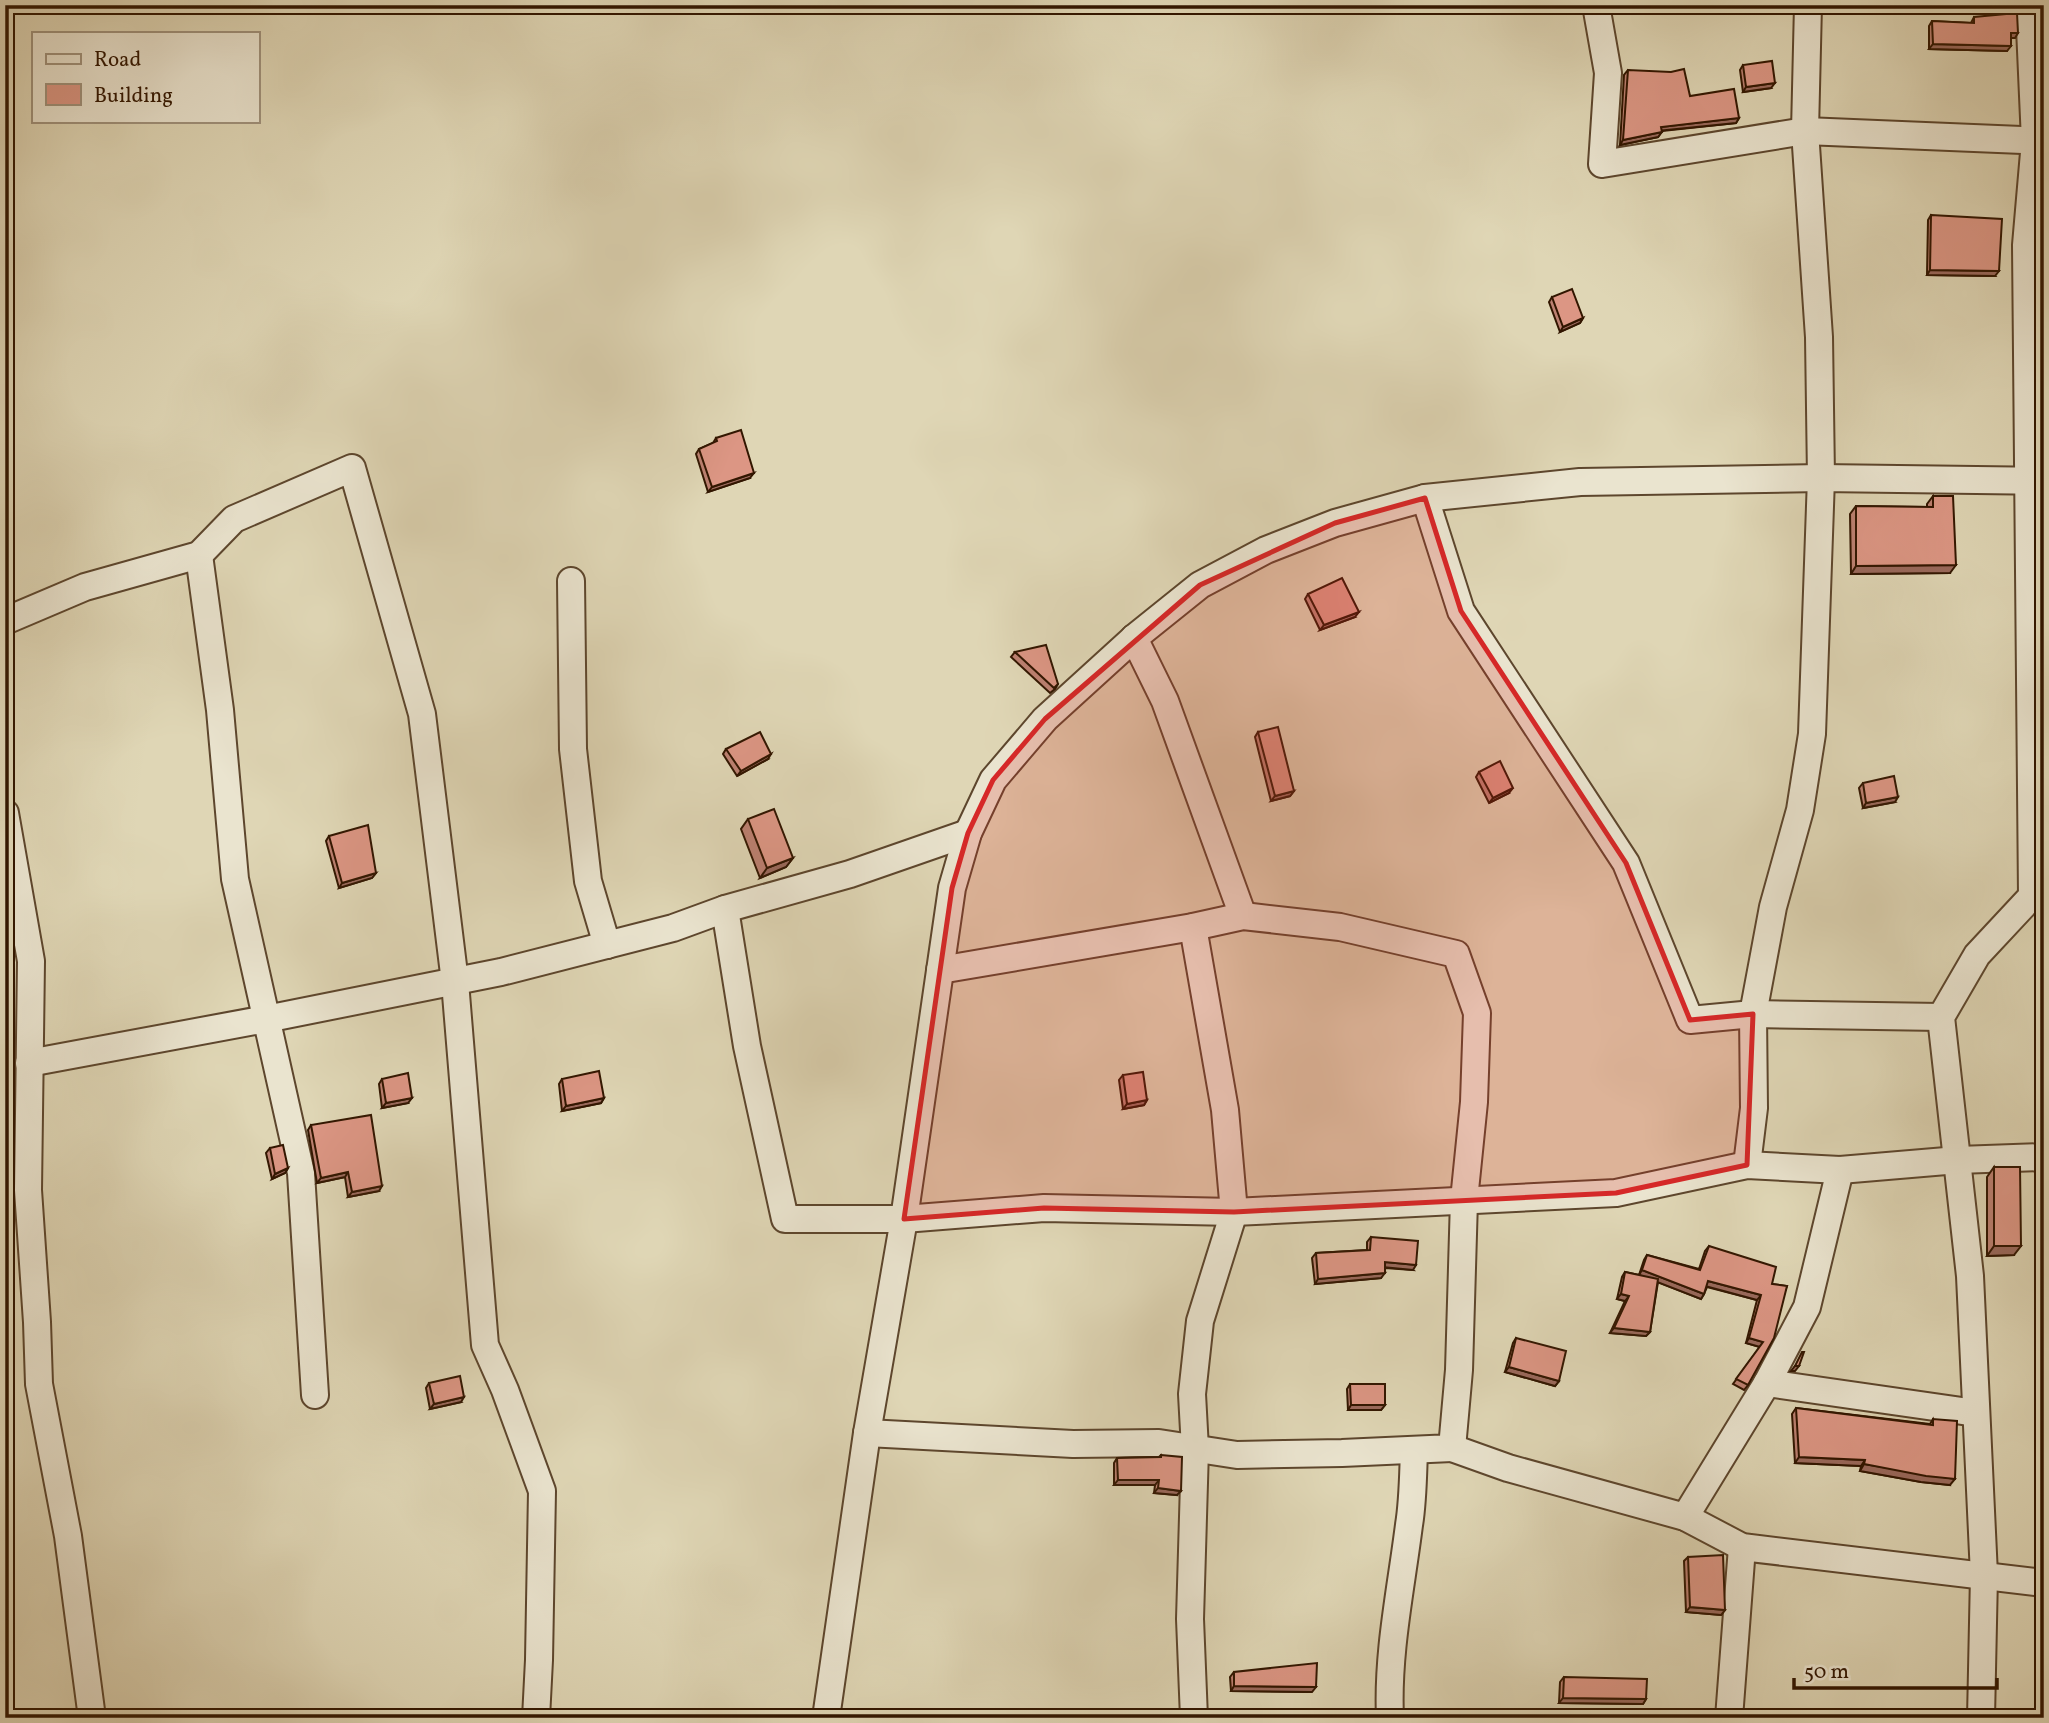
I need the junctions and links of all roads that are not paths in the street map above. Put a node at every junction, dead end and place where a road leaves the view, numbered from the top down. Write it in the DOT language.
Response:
graph roads {
  1 [pos="1596,5"];
  2 [pos="1808,5"];
  3 [pos="2029,5"];
  4 [pos="1805,131"];
  5 [pos="2040,141"];
  6 [pos="1821,478"];
  7 [pos="2036,481"];
  8 [pos="1425,498"];
  9 [pos="199,555"];
  10 [pos="571,582"];
  11 [pos="5,621"];
  12 [pos="1134,638"];
  13 [pos="5,813"];
  14 [pos="968,833"];
  15 [pos="725,909"];
  16 [pos="1243,916"];
  17 [pos="1193,927"];
  18 [pos="607,945"];
  19 [pos="940,970"];
  20 [pos="455,982"];
  21 [pos="1753,1014"];
  22 [pos="1941,1017"];
  23 [pos="267,1019"];
  24 [pos="29,1063"];
  25 [pos="2044,1157"];
  26 [pos="1958,1160"];
  27 [pos="1747,1165"];
  28 [pos="1840,1170"];
  29 [pos="17,1172"];
  30 [pos="1464,1200"];
  31 [pos="1234,1212"];
  32 [pos="904,1219"];
  33 [pos="1768,1383"];
  34 [pos="315,1395"];
  35 [pos="1976,1413"];
  36 [pos="867,1433"];
  37 [pos="1452,1448"];
  38 [pos="1195,1449"];
  39 [pos="1414,1450"];
  40 [pos="1685,1517"];
  41 [pos="1742,1547"];
  42 [pos="1984,1576"];
  43 [pos="2044,1583"];
  44 [pos="92,1718"];
  45 [pos="536,1718"];
  46 [pos="827,1718"];
  47 [pos="1194,1718"];
  48 [pos="1390,1718"];
  49 [pos="1729,1718"];
  50 [pos="1981,1718"];
  1 -- 4 [label="street"];
  2 -- 4 [label="street"];
  3 -- 5 [label="street"];
  4 -- 5 [label="street"];
  4 -- 6 [label="street"];
  5 -- 7 [label="street"];
  6 -- 7 [label="street"];
  6 -- 8 [label="street"];
  6 -- 21 [label="street"];
  7 -- 22 [label="street"];
  8 -- 12 [label="street"];
  8 -- 21 [label="street"];
  9 -- 11 [label="street"];
  9 -- 20 [label="street"];
  9 -- 23 [label="street"];
  10 -- 18 [label="street"];
  12 -- 14 [label="street"];
  12 -- 16 [label="street"];
  13 -- 24 [label="street"];
  14 -- 15 [label="street"];
  14 -- 19 [label="street"];
  15 -- 18 [label="street"];
  15 -- 32 [label="street"];
  16 -- 17 [label="street"];
  16 -- 30 [label="street"];
  17 -- 19 [label="street"];
  17 -- 31 [label="street"];
  18 -- 20 [label="street"];
  19 -- 32 [label="street"];
  20 -- 23 [label="street"];
  20 -- 45 [label="street"];
  21 -- 22 [label="street"];
  21 -- 27 [label="street"];
  22 -- 26 [label="street"];
  23 -- 24 [label="street"];
  23 -- 34 [label="street"];
  24 -- 29 [label="street"];
  25 -- 26 [label="street"];
  26 -- 28 [label="street"];
  26 -- 35 [label="street"];
  27 -- 28 [label="street"];
  27 -- 30 [label="street"];
  28 -- 33 [label="street"];
  29 -- 44 [label="street"];
  30 -- 31 [label="street"];
  30 -- 37 [label="street"];
  31 -- 32 [label="street"];
  31 -- 38 [label="street"];
  32 -- 36 [label="street"];
  33 -- 35 [label="street"];
  33 -- 40 [label="street"];
  35 -- 42 [label="street"];
  36 -- 38 [label="street"];
  36 -- 46 [label="street"];
  37 -- 39 [label="street"];
  37 -- 40 [label="street"];
  38 -- 39 [label="street"];
  38 -- 47 [label="street"];
  39 -- 48 [label="street"];
  40 -- 41 [label="street"];
  41 -- 42 [label="street"];
  41 -- 49 [label="street"];
  42 -- 43 [label="street"];
  42 -- 50 [label="street"];
}
